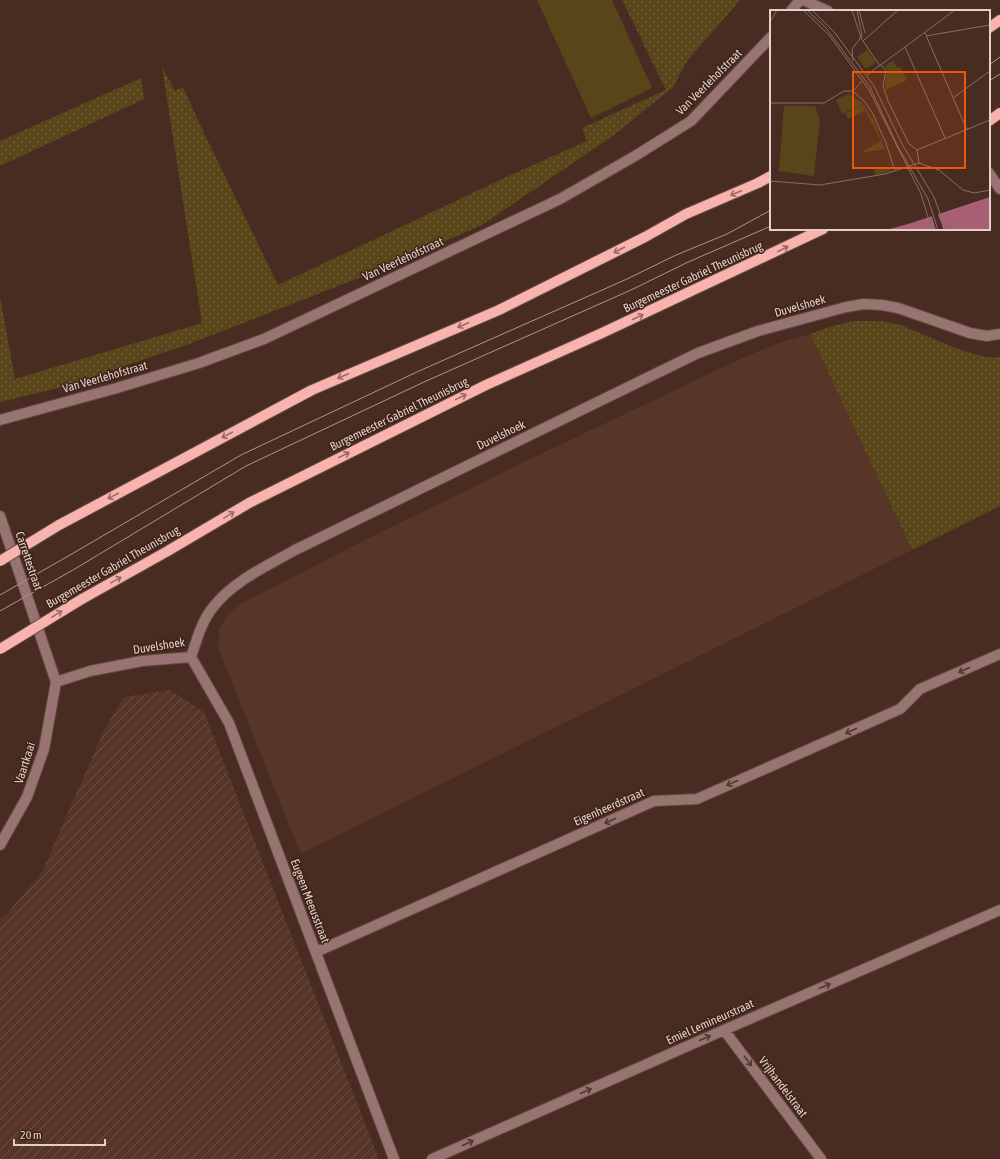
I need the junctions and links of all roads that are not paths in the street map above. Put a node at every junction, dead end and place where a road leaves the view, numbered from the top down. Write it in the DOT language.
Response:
graph roads {
  1 [pos="801,0"];
  2 [pos="792,10"];
  3 [pos="826,10"];
  4 [pos="1000,20"];
  5 [pos="990,27"];
  6 [pos="770,38"];
  7 [pos="1000,113"];
  8 [pos="990,120"];
  9 [pos="990,174"];
  10 [pos="770,177"];
  11 [pos="1000,189"];
  12 [pos="821,230"];
  13 [pos="1000,334"];
  14 [pos="0,420"];
  15 [pos="0,516"];
  16 [pos="0,561"];
  17 [pos="0,649"];
  18 [pos="1000,654"];
  19 [pos="191,656"];
  20 [pos="56,682"];
  21 [pos="0,845"];
  22 [pos="1000,910"];
  23 [pos="316,952"];
  24 [pos="724,1030"];
  25 [pos="394,1159"];
  26 [pos="432,1159"];
  27 [pos="821,1159"];
  1 -- 2 [label="street"];
  1 -- 3 [label="street"];
  4 -- 5 [label="main road"];
  6 -- 14 [label="street, Van Veerlehofstraat"];
  7 -- 8 [label="main road"];
  9 -- 11 [label="street"];
  10 -- 16 [label="main road, one-way, bridge"];
  17 -- 12 [label="main road, Burgemeester Gabriel Theunisbrug, one-way, bridge"];
  13 -- 19 [label="street, Duvelshoek"];
  15 -- 20 [label="street, Carrettestraat"];
  18 -- 23 [label="street, Eigenheerdstraat, one-way"];
  19 -- 20 [label="street, Duvelshoek"];
  19 -- 23 [label="street, Eugeen Meeusstraat"];
  20 -- 21 [label="street, Vaartkaai"];
  24 -- 22 [label="street, Emiel Lemineurstraat, one-way"];
  23 -- 25 [label="street, Eugeen Meeusstraat"];
  26 -- 24 [label="street, Emiel Lemineurstraat, one-way"];
  24 -- 27 [label="street, Vrijhandelstraat, one-way"];
}
